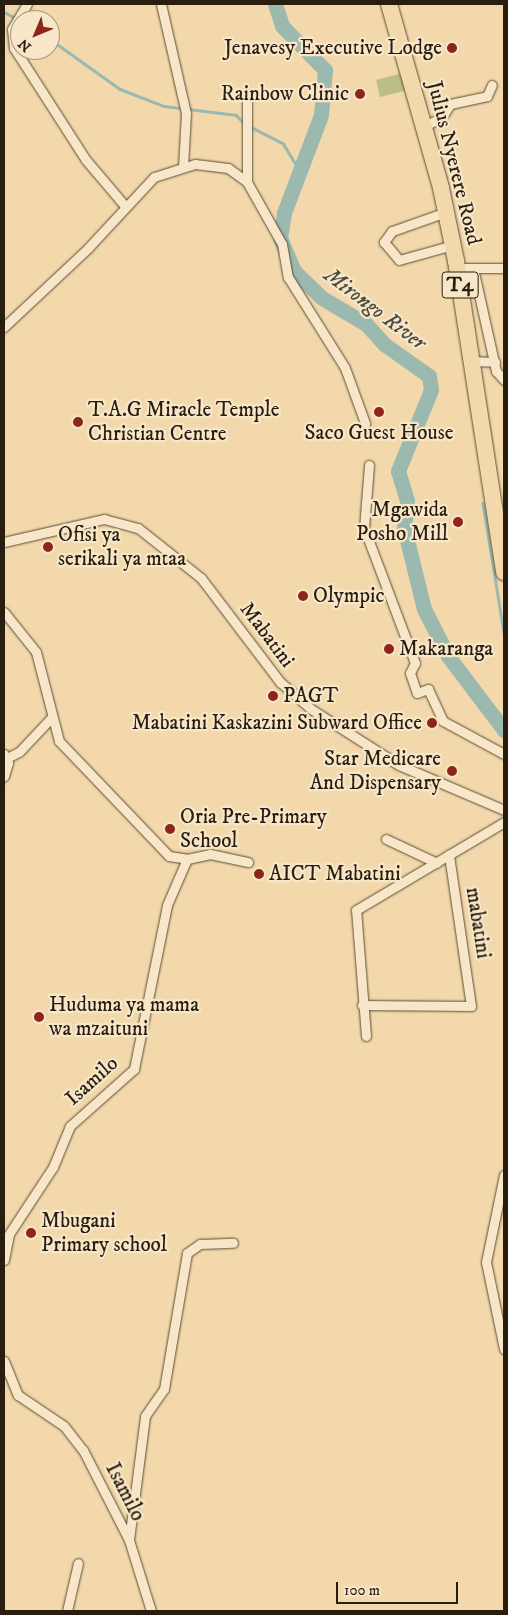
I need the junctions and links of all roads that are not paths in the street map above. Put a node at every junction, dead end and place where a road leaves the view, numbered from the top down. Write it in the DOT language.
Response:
graph roads {
  1 [pos="27,4"];
  2 [pos="161,4"];
  3 [pos="389,4"];
  4 [pos="492,85"];
  5 [pos="247,93"];
  6 [pos="425,126"];
  7 [pos="183,166"];
  8 [pos="247,182"];
  9 [pos="125,206"];
  10 [pos="446,212"];
  11 [pos="453,245"];
  12 [pos="465,268"];
  13 [pos="504,268"];
  14 [pos="4,327"];
  15 [pos="470,361"];
  16 [pos="495,362"];
  17 [pos="504,380"];
  18 [pos="365,423"];
  19 [pos="369,465"];
  20 [pos="498,489"];
  21 [pos="4,542"];
  22 [pos="503,561"];
  23 [pos="4,612"];
  24 [pos="52,717"];
  25 [pos="504,754"];
  26 [pos="6,756"];
  27 [pos="4,776"];
  28 [pos="504,810"];
  29 [pos="504,822"];
  30 [pos="386,839"];
  31 [pos="449,855"];
  32 [pos="188,859"];
  33 [pos="248,862"];
  34 [pos="437,863"];
  35 [pos="362,1005"];
  36 [pos="366,1036"];
  37 [pos="504,1175"];
  38 [pos="233,1243"];
  39 [pos="4,1260"];
  40 [pos="504,1349"];
  41 [pos="4,1361"];
  42 [pos="129,1540"];
  43 [pos="78,1563"];
  44 [pos="67,1611"];
  45 [pos="151,1611"];
  1 -- 9 [label="street"];
  2 -- 7 [label="street"];
  3 -- 6 [label="highway, Julius Nyerere Road / T4"];
  4 -- 6 [label="street"];
  5 -- 8 [label="street"];
  6 -- 10 [label="highway, Julius Nyerere Road / T4"];
  7 -- 8 [label="street"];
  7 -- 9 [label="street"];
  8 -- 18 [label="street"];
  9 -- 14 [label="street"];
  10 -- 11 [label="highway, Julius Nyerere Road / T4"];
  10 -- 11 [label="street"];
  11 -- 12 [label="highway, Julius Nyerere Road / T4"];
  12 -- 13 [label="street"];
  12 -- 15 [label="highway, Julius Nyerere Road / T4"];
  12 -- 16 [label="street"];
  15 -- 16 [label="street"];
  15 -- 20 [label="highway, Julius Nyerere Road / T4"];
  16 -- 17 [label="street"];
  19 -- 25 [label="street"];
  20 -- 22 [label="highway, Julius Nyerere Road / T4"];
  21 -- 28 [label="street, Mabatini"];
  23 -- 24 [label="street"];
  24 -- 26 [label="street"];
  24 -- 32 [label="street"];
  26 -- 27 [label="street"];
  29 -- 31 [label="street"];
  30 -- 34 [label="street"];
  31 -- 34 [label="street"];
  31 -- 35 [label="street, mabatini"];
  32 -- 33 [label="street"];
  32 -- 39 [label="street, Isamilo"];
  34 -- 35 [label="street"];
  35 -- 36 [label="street"];
  37 -- 40 [label="street"];
  38 -- 42 [label="street"];
  41 -- 42 [label="street, Isamilo"];
  42 -- 45 [label="street, Isamilo"];
  43 -- 44 [label="street"];
}
